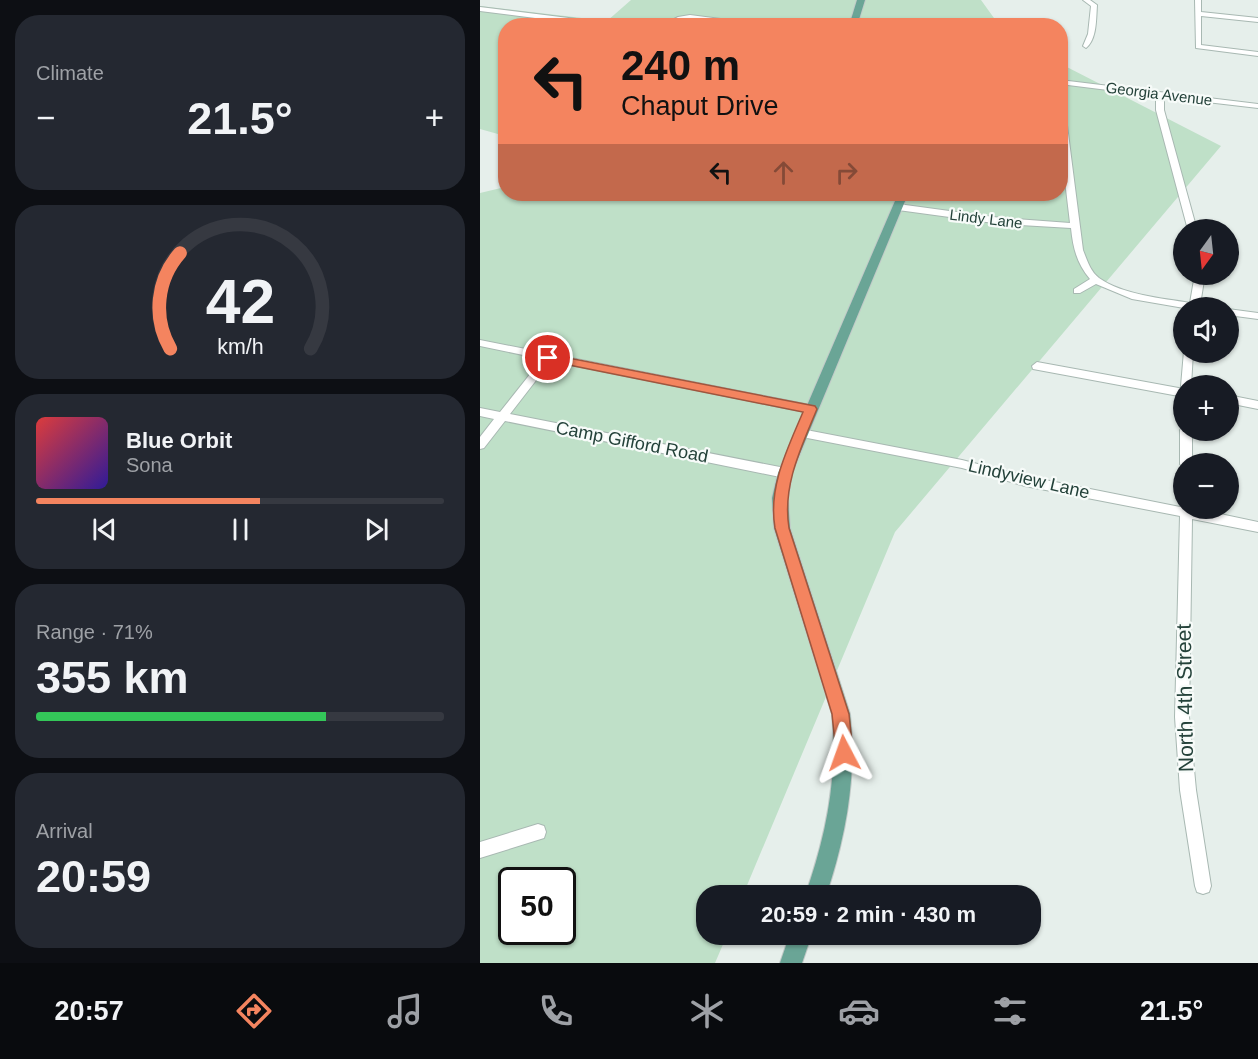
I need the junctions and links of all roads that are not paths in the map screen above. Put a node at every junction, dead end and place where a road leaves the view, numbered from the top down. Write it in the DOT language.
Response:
graph roads {
  1 [pos="861,0"];
  2 [pos="1086,0"];
  3 [pos="1198,0"];
  4 [pos="480,9"];
  5 [pos="1198,14"];
  6 [pos="553,18"];
  7 [pos="855,18"];
  8 [pos="1258,20"];
  9 [pos="1086,46"];
  10 [pos="1258,54"];
  11 [pos="1068,83"];
  12 [pos="1160,95"];
  13 [pos="1258,106"];
  14 [pos="1068,168"];
  15 [pos="900,201"];
  16 [pos="898,207"];
  17 [pos="1190,219"];
  18 [pos="1075,226"];
  19 [pos="1096,280"];
  20 [pos="1077,291"];
  21 [pos="1173,303"];
  22 [pos="1239,313"];
  23 [pos="1258,316"];
  24 [pos="480,343"];
  25 [pos="548,358"];
  26 [pos="1037,366"];
  27 [pos="1173,391"];
  28 [pos="1239,401"];
  29 [pos="1258,405"];
  30 [pos="810,409"];
  31 [pos="480,412"];
  32 [pos="502,416"];
  33 [pos="801,433"];
  34 [pos="480,445"];
  35 [pos="785,473"];
  36 [pos="1173,508"];
  37 [pos="1186,519"];
  38 [pos="1224,519"];
  39 [pos="1258,527"];
  40 [pos="538,832"];
  41 [pos="480,850"];
  42 [pos="819,885"];
  43 [pos="1203,886"];
  44 [pos="797,945"];
  45 [pos="791,963"];
  1 -- 7 [label="main road"];
  2 -- 9 [label="street"];
  3 -- 5 [label="street"];
  4 -- 6 [label="street"];
  5 -- 8 [label="street"];
  5 -- 10 [label="street"];
  11 -- 12 [label="street, Georgia Avenue"];
  12 -- 13 [label="street, Georgia Avenue"];
  12 -- 17 [label="street"];
  14 -- 18 [label="street"];
  15 -- 16 [label="main road"];
  16 -- 18 [label="street, Lindy Lane"];
  16 -- 30 [label="main road"];
  18 -- 19 [label="street"];
  19 -- 20 [label="street"];
  19 -- 21 [label="street"];
  22 -- 23 [label="street"];
  24 -- 25 [label="street"];
  25 -- 30 [label="street"];
  25 -- 32 [label="street"];
  26 -- 27 [label="street"];
  28 -- 29 [label="street"];
  30 -- 33 [label="main road"];
  31 -- 32 [label="street, Camp Gifford Road"];
  32 -- 34 [label="street"];
  32 -- 35 [label="street, Camp Gifford Road"];
  33 -- 35 [label="main road"];
  33 -- 36 [label="street, Lindyview Lane"];
  35 -- 42 [label="main road"];
  37 -- 43 [label="street, North 4th Street"];
  38 -- 39 [label="street, Lindyview Lane"];
  40 -- 41 [label="street"];
  44 -- 45 [label="main road"];
}
